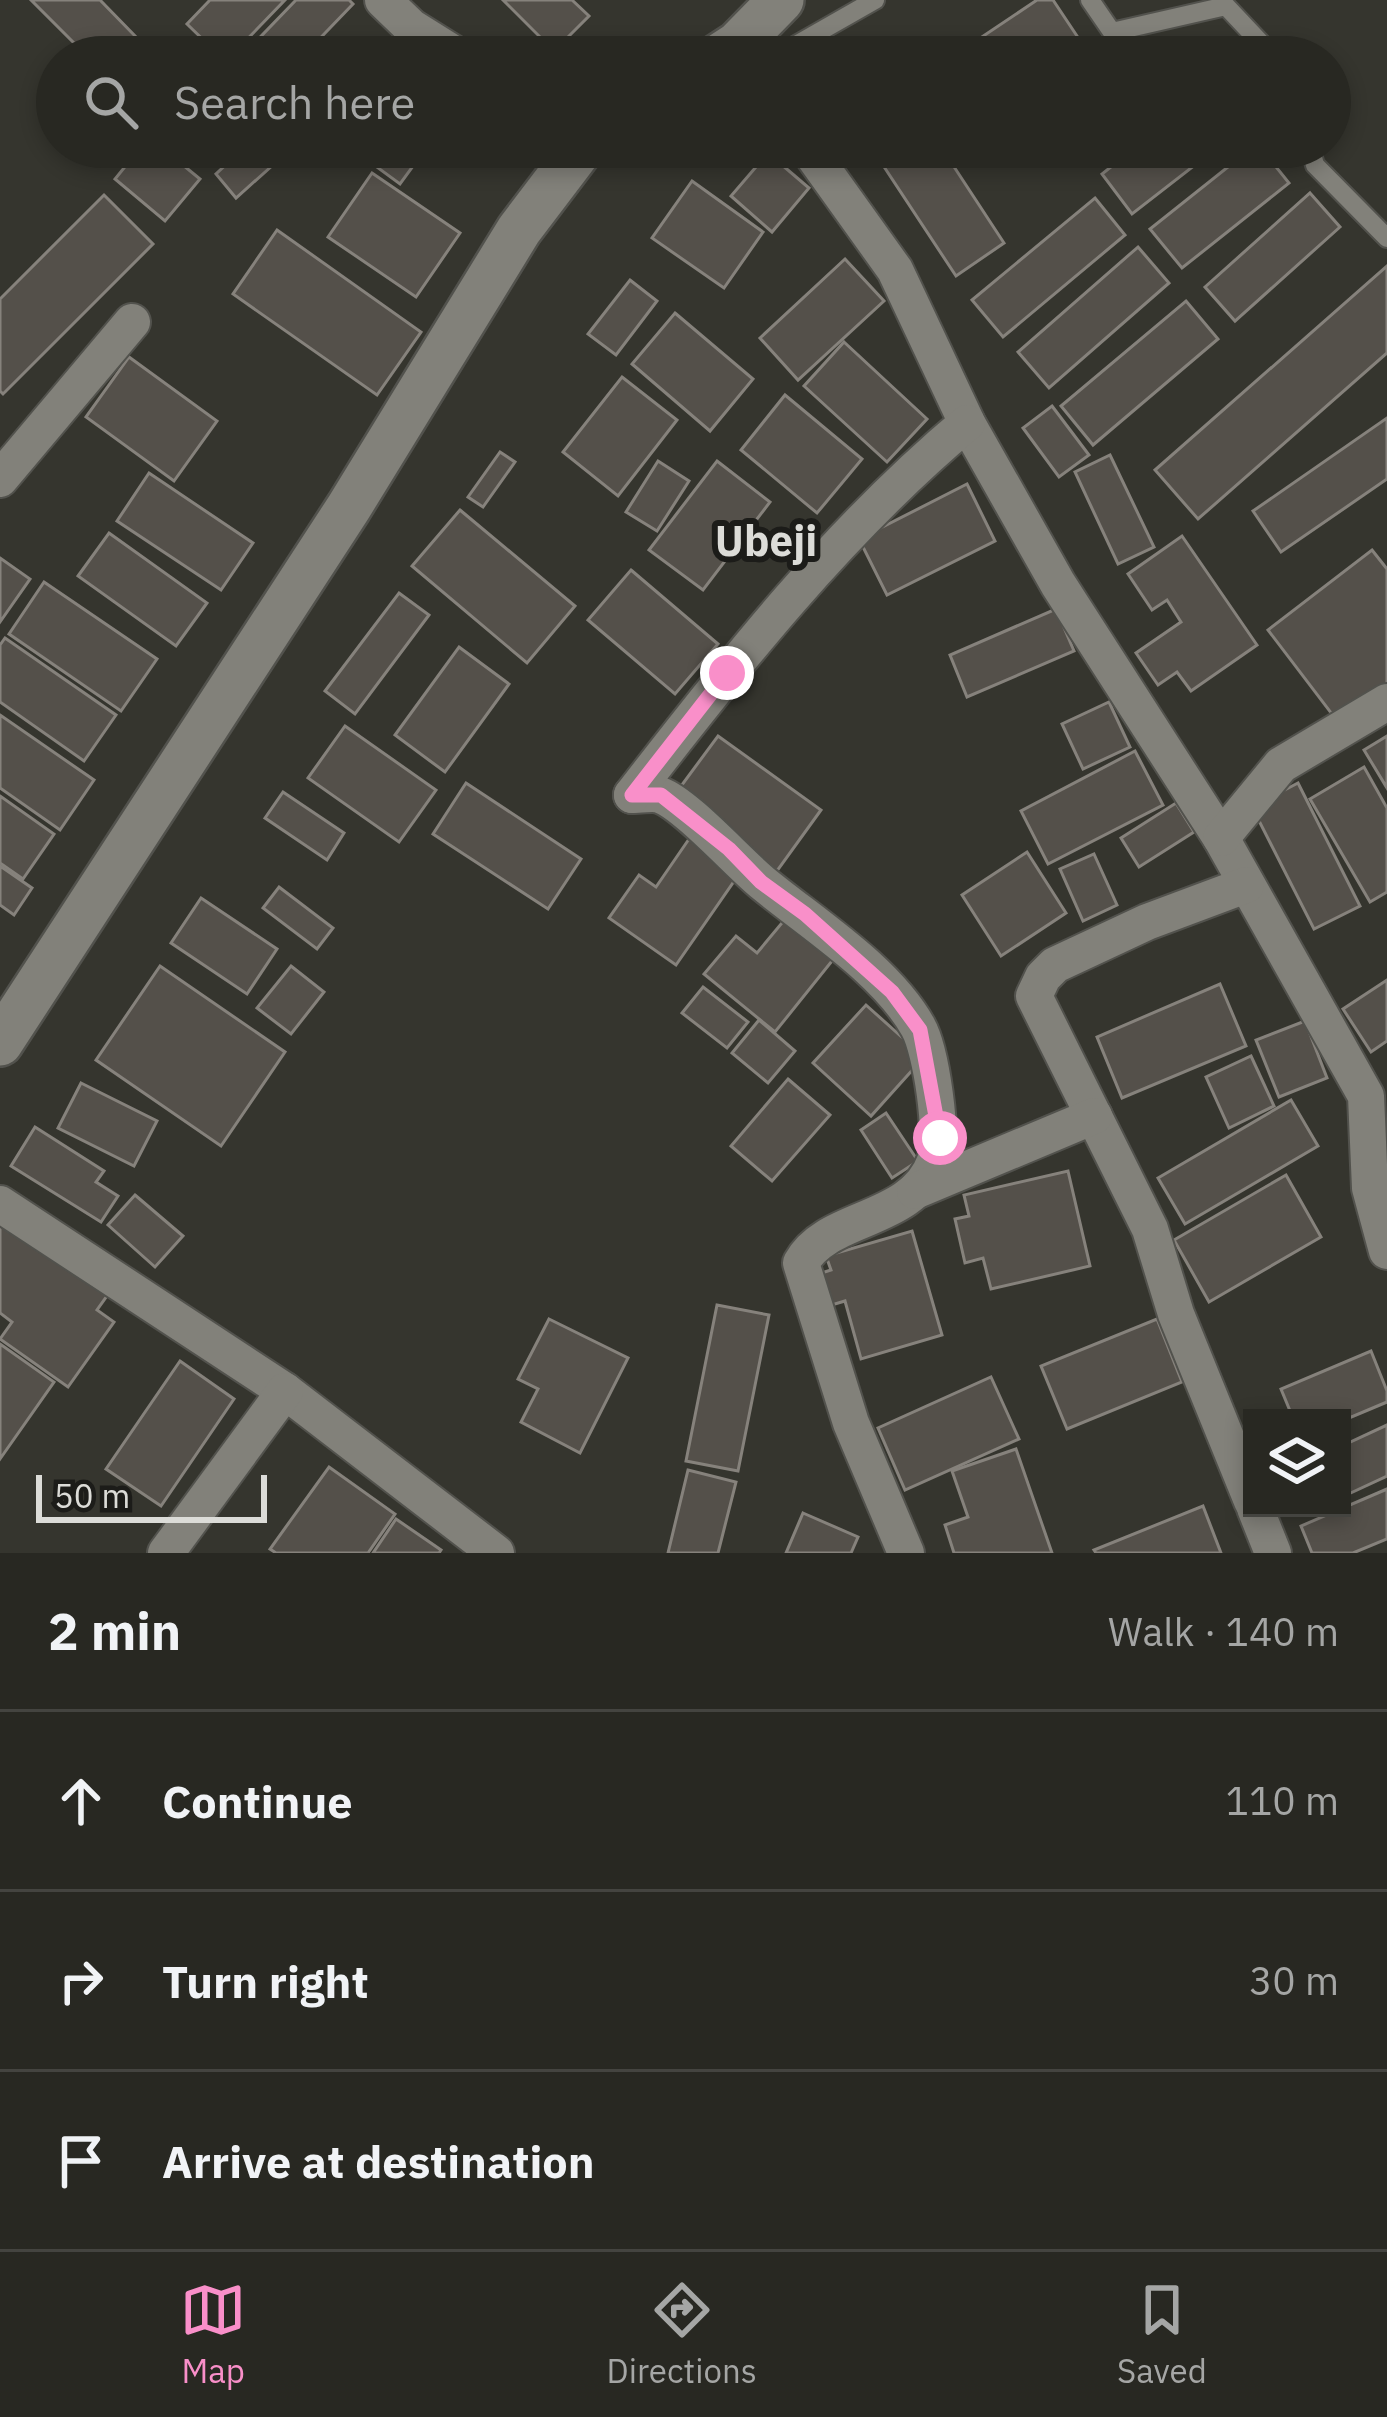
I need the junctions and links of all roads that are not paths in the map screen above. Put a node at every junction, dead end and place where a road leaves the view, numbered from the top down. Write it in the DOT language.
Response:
graph roads {
  1 [pos="383,0"];
  2 [pos="781,0"];
  3 [pos="875,0"];
  4 [pos="1090,0"];
  5 [pos="425,36"];
  6 [pos="756,36"];
  7 [pos="788,36"];
  8 [pos="1254,36"];
  9 [pos="566,168"];
  10 [pos="822,168"];
  11 [pos="1318,168"];
  12 [pos="1387,238"];
  13 [pos="132,322"];
  14 [pos="967,423"];
  15 [pos="0,479"];
  16 [pos="1387,702"];
  17 [pos="1221,838"];
  18 [pos="1246,885"];
  19 [pos="0,1042"];
  20 [pos="1376,1089"];
  21 [pos="1094,1116"];
  22 [pos="915,1191"];
  23 [pos="0,1204"];
  24 [pos="1387,1251"];
  25 [pos="285,1391"];
  26 [pos="1243,1479"];
  27 [pos="1258,1517"];
  28 [pos="166,1553"];
  29 [pos="496,1553"];
  30 [pos="906,1553"];
  31 [pos="1273,1553"];
  1 -- 5 [label="street"];
  2 -- 6 [label="street"];
  3 -- 7 [label="lane"];
  4 -- 8 [label="lane"];
  9 -- 19 [label="street"];
  10 -- 14 [label="street"];
  11 -- 12 [label="lane"];
  13 -- 15 [label="street"];
  14 -- 17 [label="street"];
  14 -- 22 [label="street"];
  16 -- 17 [label="street"];
  17 -- 18 [label="street"];
  18 -- 20 [label="street"];
  18 -- 21 [label="street"];
  20 -- 24 [label="street"];
  21 -- 22 [label="street"];
  21 -- 26 [label="street"];
  22 -- 30 [label="street"];
  23 -- 25 [label="street"];
  25 -- 28 [label="street"];
  25 -- 29 [label="street"];
  27 -- 31 [label="street"];
}
